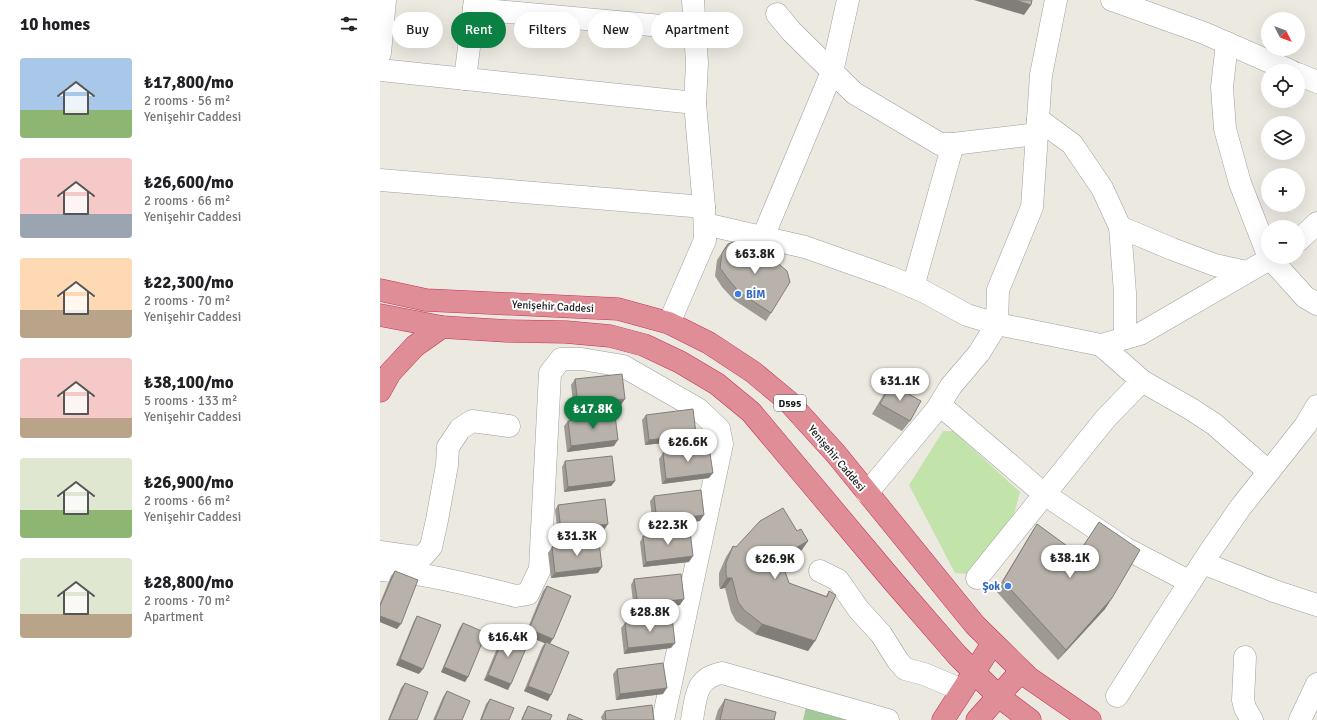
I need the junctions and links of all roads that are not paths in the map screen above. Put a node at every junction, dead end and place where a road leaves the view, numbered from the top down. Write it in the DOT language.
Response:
graph roads {
  1 [pos="385,0"];
  2 [pos="693,0"];
  3 [pos="848,0"];
  4 [pos="1056,0"];
  5 [pos="1112,0"];
  6 [pos="474,5"];
  7 [pos="694,12"];
  8 [pos="777,14"];
  9 [pos="651,25"];
  10 [pos="1227,43"];
  11 [pos="696,48"];
  12 [pos="380,53"];
  13 [pos="1275,64"];
  14 [pos="380,70"];
  15 [pos="832,72"];
  16 [pos="1305,77"];
  17 [pos="465,79"];
  18 [pos="1317,82"];
  19 [pos="695,103"];
  20 [pos="1038,126"];
  21 [pos="953,144"];
  22 [pos="380,180"];
  23 [pos="704,216"];
  24 [pos="1317,223"];
  25 [pos="1120,227"];
  26 [pos="1305,234"];
  27 [pos="1261,235"];
  28 [pos="763,237"];
  29 [pos="1261,263"];
  30 [pos="1276,264"];
  31 [pos="1246,272"];
  32 [pos="913,287"];
  33 [pos="380,290"];
  34 [pos="1317,304"];
  35 [pos="380,315"];
  36 [pos="669,323"];
  37 [pos="997,324"];
  38 [pos="442,327"];
  39 [pos="1125,338"];
  40 [pos="1101,345"];
  41 [pos="1142,381"];
  42 [pos="380,391"];
  43 [pos="940,405"];
  44 [pos="1314,417"];
  45 [pos="509,426"];
  46 [pos="1268,471"];
  47 [pos="867,493"];
  48 [pos="1044,494"];
  49 [pos="380,552"];
  50 [pos="1203,563"];
  51 [pos="380,570"];
  52 [pos="820,571"];
  53 [pos="977,578"];
  54 [pos="1190,582"];
  55 [pos="1317,605"];
  56 [pos="993,643"];
  57 [pos="1245,657"];
  58 [pos="974,671"];
  59 [pos="1021,671"];
  60 [pos="1317,684"];
  61 [pos="962,690"];
  62 [pos="998,696"];
  63 [pos="1117,696"];
  64 [pos="663,720"];
  65 [pos="692,720"];
  66 [pos="888,720"];
  67 [pos="943,720"];
  68 [pos="977,720"];
  69 [pos="1030,720"];
  70 [pos="1090,720"];
  71 [pos="1252,720"];
  72 [pos="1300,720"];
  1 -- 12 [label="street"];
  2 -- 7 [label="street"];
  3 -- 15 [label="street"];
  4 -- 20 [label="street"];
  5 -- 10 [label="street"];
  6 -- 9 [label="street"];
  6 -- 17 [label="street"];
  8 -- 15 [label="street"];
  10 -- 13 [label="street"];
  10 -- 27 [label="street"];
  11 -- 19 [label="street"];
  14 -- 17 [label="street"];
  15 -- 21 [label="street"];
  15 -- 28 [label="street"];
  16 -- 18 [label="street"];
  17 -- 19 [label="street"];
  19 -- 23 [label="street"];
  20 -- 21 [label="street"];
  20 -- 25 [label="street"];
  20 -- 37 [label="street"];
  21 -- 32 [label="street"];
  22 -- 23 [label="street"];
  23 -- 28 [label="street"];
  23 -- 36 [label="street"];
  24 -- 26 [label="street"];
  25 -- 31 [label="street"];
  25 -- 39 [label="street"];
  28 -- 32 [label="street"];
  29 -- 31 [label="street"];
  30 -- 34 [label="street"];
  31 -- 39 [label="street"];
  32 -- 37 [label="street"];
  33 -- 36 [label="highway, Yenişehir Caddesi / D595"];
  35 -- 38 [label="highway"];
  36 -- 47 [label="highway, Yenişehir Caddesi / D595"];
  37 -- 40 [label="street"];
  37 -- 43 [label="street"];
  38 -- 42 [label="highway"];
  38 -- 58 [label="highway"];
  39 -- 40 [label="street"];
  40 -- 41 [label="street"];
  41 -- 46 [label="street"];
  41 -- 48 [label="street"];
  43 -- 47 [label="street"];
  43 -- 48 [label="street"];
  44 -- 46 [label="street"];
  45 -- 49 [label="street"];
  46 -- 50 [label="street"];
  47 -- 56 [label="highway, Yenişehir Caddesi / D595"];
  48 -- 53 [label="street"];
  48 -- 54 [label="street"];
  50 -- 54 [label="street"];
  50 -- 55 [label="street"];
  51 -- 64 [label="street"];
  52 -- 61 [label="street"];
  54 -- 63 [label="street"];
  56 -- 58 [label="highway"];
  56 -- 59 [label="highway, Yenişehir Caddesi / D595"];
  57 -- 71 [label="street"];
  58 -- 61 [label="highway"];
  58 -- 62 [label="highway"];
  59 -- 62 [label="highway"];
  59 -- 70 [label="highway, Yenişehir Caddesi / D595"];
  60 -- 72 [label="street"];
  61 -- 67 [label="highway"];
  62 -- 68 [label="highway"];
  62 -- 69 [label="highway"];
  65 -- 66 [label="street"];
}
